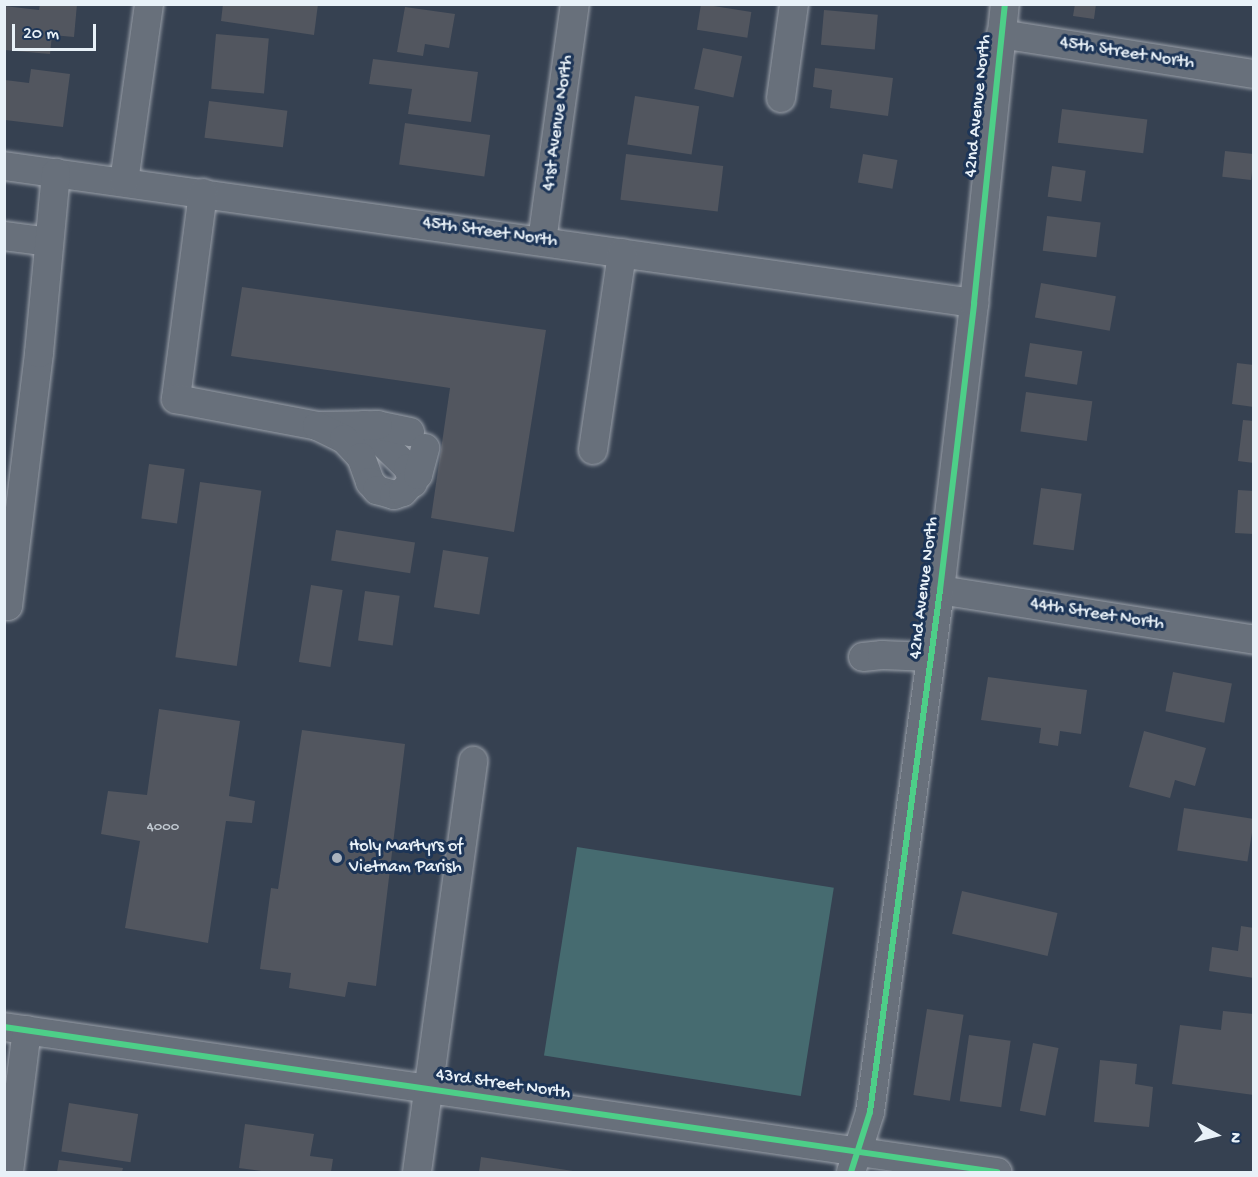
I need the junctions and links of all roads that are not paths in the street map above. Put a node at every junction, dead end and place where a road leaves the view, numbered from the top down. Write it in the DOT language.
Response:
graph roads {
  1 [pos="149,4"];
  2 [pos="575,4"];
  3 [pos="794,4"];
  4 [pos="1005,4"];
  5 [pos="1001,34"];
  6 [pos="1254,74"];
  7 [pos="781,98"];
  8 [pos="4,166"];
  9 [pos="56,173"];
  10 [pos="124,182"];
  11 [pos="203,193"];
  12 [pos="4,236"];
  13 [pos="542,241"];
  14 [pos="50,242"];
  15 [pos="622,254"];
  16 [pos="974,303"];
  17 [pos="364,425"];
  18 [pos="317,426"];
  19 [pos="593,450"];
  20 [pos="413,483"];
  21 [pos="940,590"];
  22 [pos="4,605"];
  23 [pos="1254,640"];
  24 [pos="863,657"];
  25 [pos="931,657"];
  26 [pos="473,761"];
  27 [pos="16,1029"];
  28 [pos="428,1090"];
  29 [pos="854,1162"];
  30 [pos="9,1173"];
  31 [pos="417,1173"];
  32 [pos="997,1173"];
  1 -- 10 [label="street"];
  2 -- 13 [label="street, 41st Avenue North"];
  3 -- 7 [label="street"];
  4 -- 5 [label="street, 42nd Avenue North"];
  5 -- 6 [label="street, 45th Street North"];
  5 -- 16 [label="street, 42nd Avenue North"];
  8 -- 9 [label="street, 45th Street North"];
  9 -- 10 [label="street, 45th Street North"];
  9 -- 14 [label="street"];
  10 -- 11 [label="street, 45th Street North"];
  11 -- 13 [label="street, 45th Street North"];
  11 -- 18 [label="street"];
  12 -- 14 [label="street"];
  13 -- 15 [label="street, 45th Street North"];
  14 -- 22 [label="street"];
  15 -- 16 [label="street, 45th Street North"];
  15 -- 19 [label="street"];
  16 -- 21 [label="street, 42nd Avenue North"];
  17 -- 18 [label="street"];
  17 -- 20 [label="street"];
  17 -- 20 [label="street"];
  18 -- 20 [label="street"];
  21 -- 23 [label="street, 44th Street North"];
  21 -- 25 [label="street, 42nd Avenue North"];
  24 -- 25 [label="street"];
  25 -- 29 [label="street, 42nd Avenue North"];
  26 -- 28 [label="street"];
  27 -- 28 [label="street, 43rd Street North"];
  27 -- 30 [label="street"];
  28 -- 29 [label="street, 43rd Street North"];
  28 -- 31 [label="street"];
  29 -- 32 [label="street, 43rd Street North"];
}
